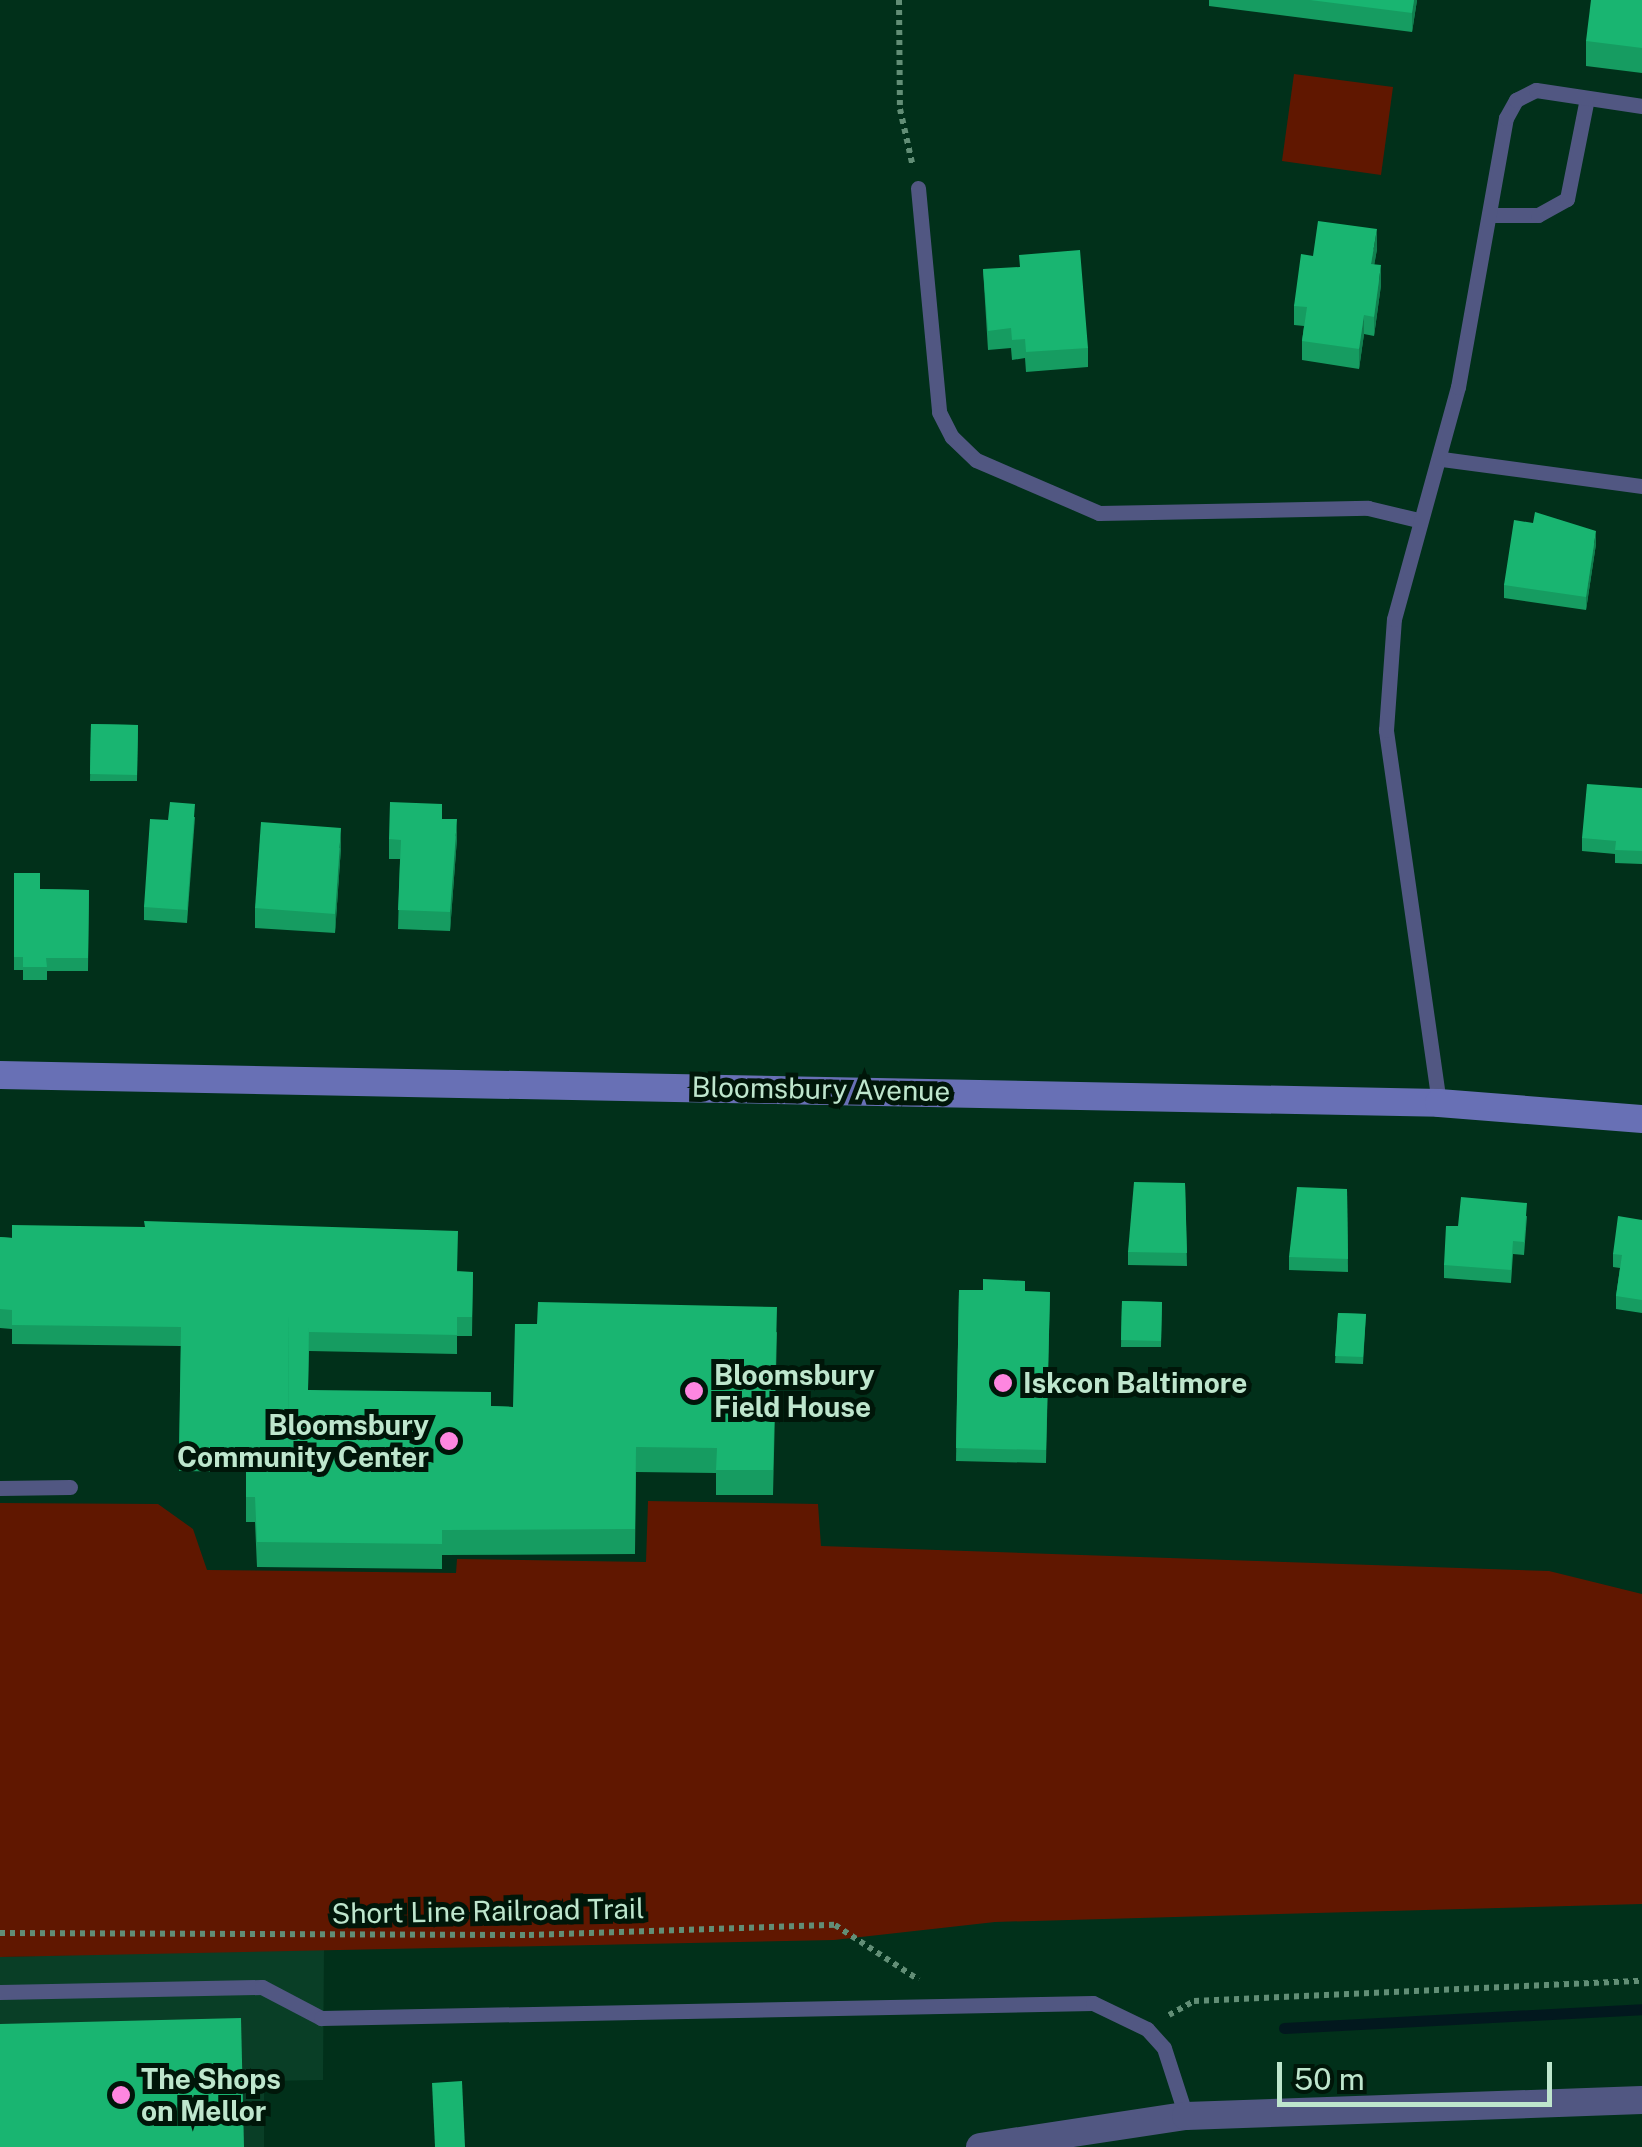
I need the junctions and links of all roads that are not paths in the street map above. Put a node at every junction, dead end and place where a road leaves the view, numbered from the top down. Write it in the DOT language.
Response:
graph roads {
  1 [pos="1587,98"];
  2 [pos="1642,106"];
  3 [pos="918,188"];
  4 [pos="1492,215"];
  5 [pos="1442,459"];
  6 [pos="1642,486"];
  7 [pos="1418,520"];
  8 [pos="0,1075"];
  9 [pos="1439,1103"];
  10 [pos="1642,1118"];
  11 [pos="70,1487"];
  12 [pos="0,1488"];
  13 [pos="0,1992"];
  14 [pos="1642,2100"];
  15 [pos="1186,2116"];
  16 [pos="980,2147"];
  1 -- 2 [label="lane"];
  1 -- 4 [label="lane"];
  1 -- 4 [label="lane"];
  3 -- 7 [label="lane"];
  4 -- 5 [label="lane"];
  5 -- 6 [label="lane"];
  5 -- 7 [label="lane"];
  7 -- 9 [label="lane"];
  8 -- 9 [label="main road, Bloomsbury Avenue"];
  9 -- 10 [label="main road, Bloomsbury Avenue"];
  11 -- 12 [label="lane"];
  13 -- 15 [label="lane"];
  14 -- 15 [label="street"];
  15 -- 16 [label="street"];
}
